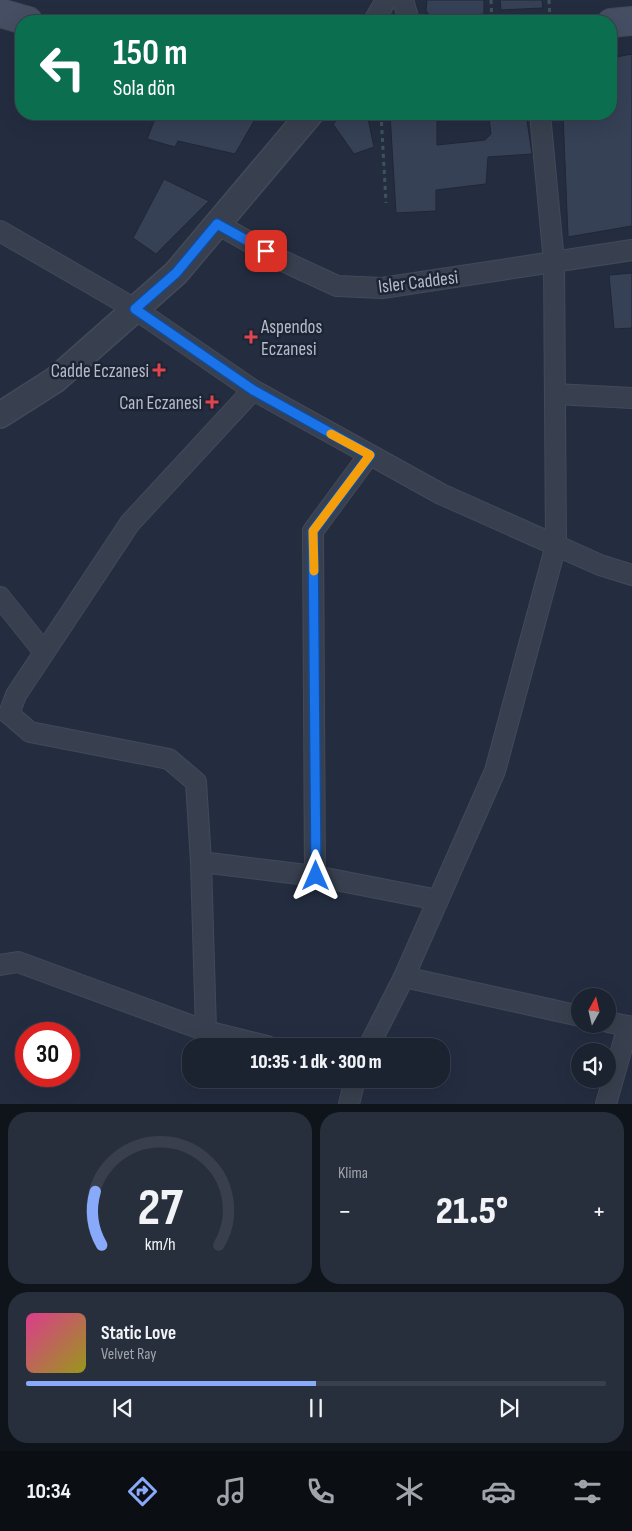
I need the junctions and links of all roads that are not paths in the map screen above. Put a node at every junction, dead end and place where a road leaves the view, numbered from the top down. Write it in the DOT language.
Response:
graph roads {
  1 [pos="386,0"];
  2 [pos="403,0"];
  3 [pos="0,13"];
  4 [pos="377,15"];
  5 [pos="407,15"];
  6 [pos="15,17"];
  7 [pos="632,20"];
  8 [pos="617,23"];
  9 [pos="305,120"];
  10 [pos="541,120"];
  11 [pos="217,224"];
  12 [pos="0,232"];
  13 [pos="632,250"];
  14 [pos="554,262"];
  15 [pos="135,309"];
  16 [pos="253,390"];
  17 [pos="555,394"];
  18 [pos="632,398"];
  19 [pos="0,415"];
  20 [pos="370,455"];
  21 [pos="556,545"];
  22 [pos="632,575"];
  23 [pos="0,597"];
  24 [pos="44,652"];
  25 [pos="201,862"];
  26 [pos="316,876"];
  27 [pos="438,900"];
  28 [pos="0,965"];
  29 [pos="404,977"];
  30 [pos="571,1014"];
  31 [pos="616,1024"];
  32 [pos="630,1027"];
  33 [pos="206,1031"];
  34 [pos="234,1038"];
  35 [pos="373,1038"];
  36 [pos="353,1088"];
  37 [pos="349,1104"];
  38 [pos="606,1104"];
  1 -- 4 [label="street"];
  2 -- 5 [label="street"];
  3 -- 6 [label="main road"];
  7 -- 8 [label="main road"];
  9 -- 11 [label="street"];
  10 -- 14 [label="street"];
  11 -- 14 [label="street, Isler Caddesi"];
  11 -- 15 [label="street"];
  12 -- 15 [label="street"];
  13 -- 14 [label="street, Isler Caddesi"];
  14 -- 17 [label="street"];
  15 -- 16 [label="street"];
  15 -- 19 [label="street"];
  16 -- 20 [label="street"];
  16 -- 24 [label="street"];
  17 -- 18 [label="street"];
  17 -- 21 [label="street"];
  20 -- 21 [label="street"];
  20 -- 26 [label="street"];
  21 -- 22 [label="street"];
  21 -- 27 [label="street"];
  23 -- 24 [label="street"];
  24 -- 25 [label="street"];
  25 -- 26 [label="street"];
  25 -- 33 [label="street"];
  26 -- 27 [label="street"];
  27 -- 29 [label="street"];
  28 -- 33 [label="street"];
  29 -- 30 [label="street"];
  29 -- 35 [label="street"];
  31 -- 32 [label="street"];
  32 -- 38 [label="street"];
  33 -- 34 [label="street"];
  36 -- 37 [label="street"];
}
